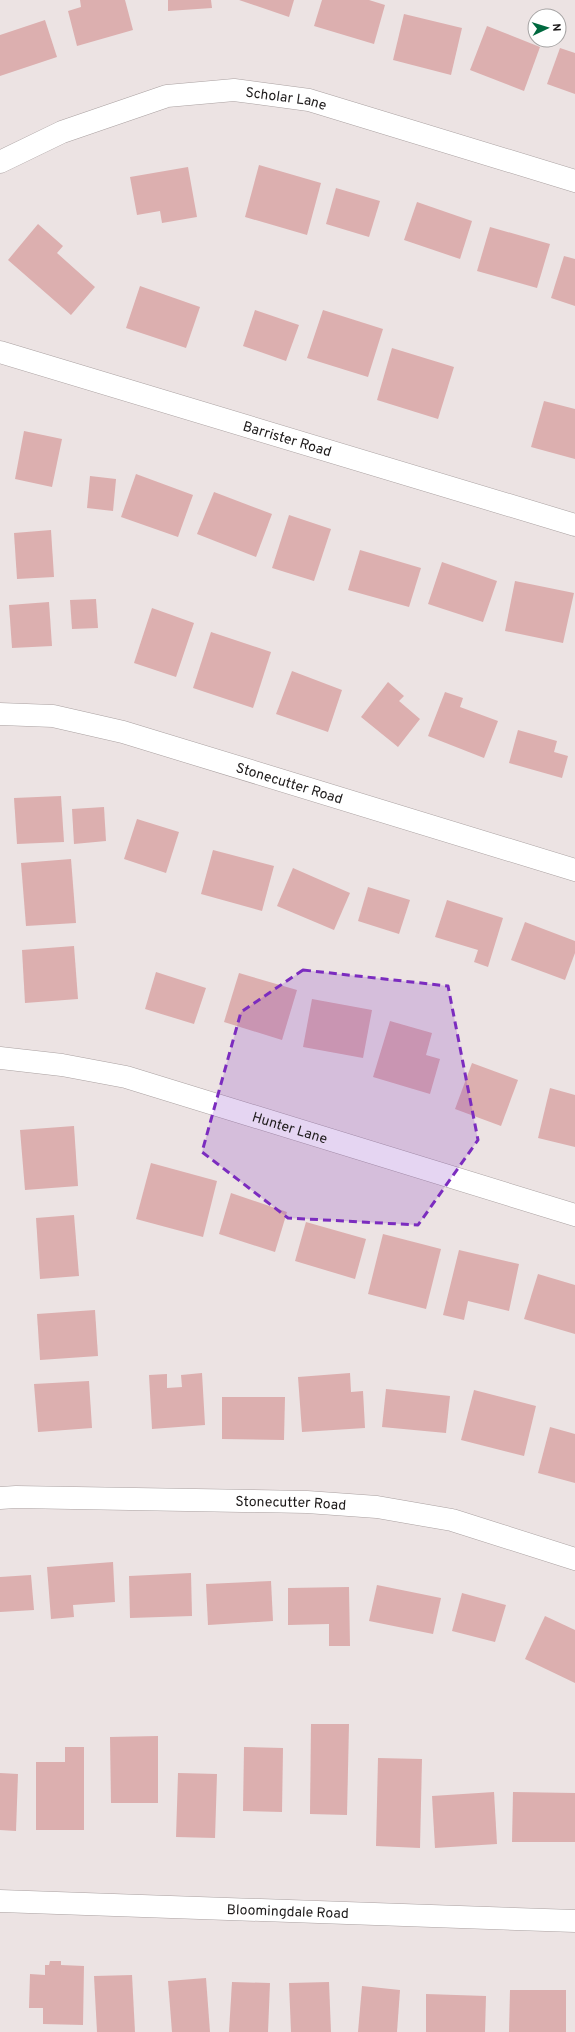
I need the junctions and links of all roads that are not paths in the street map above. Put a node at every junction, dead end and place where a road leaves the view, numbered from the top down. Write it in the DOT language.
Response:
graph roads {
  1 [pos="0,162"];
  2 [pos="575,181"];
  3 [pos="0,352"];
  4 [pos="575,526"];
  5 [pos="0,714"];
  6 [pos="575,870"];
  7 [pos="0,1058"];
  8 [pos="575,1215"];
  9 [pos="0,1498"];
  10 [pos="575,1559"];
  11 [pos="0,1901"];
  12 [pos="575,1921"];
  1 -- 2 [label="street, Scholar Lane"];
  3 -- 4 [label="street, Barrister Road"];
  5 -- 6 [label="street, Stonecutter Road"];
  7 -- 8 [label="street, Hunter Lane"];
  9 -- 10 [label="street, Stonecutter Road"];
  11 -- 12 [label="street, Bloomingdale Road"];
}
